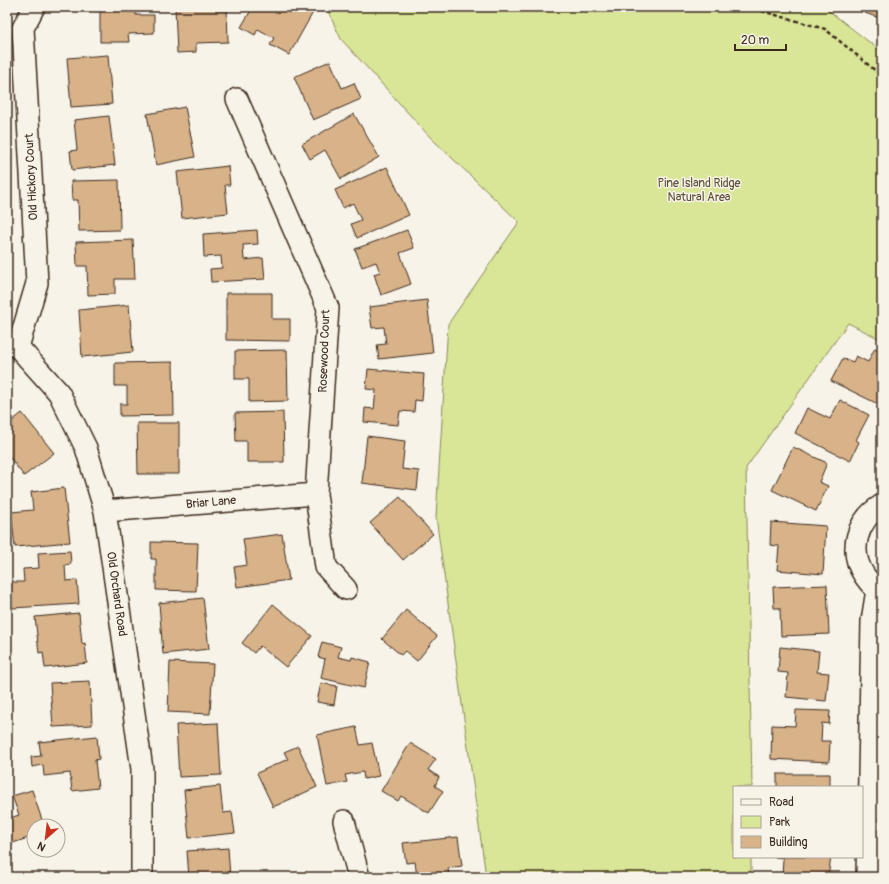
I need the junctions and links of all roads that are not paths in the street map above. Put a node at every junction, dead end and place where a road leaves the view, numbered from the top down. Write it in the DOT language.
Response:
graph roads {
  1 [pos="34,7"];
  2 [pos="237,99"];
  3 [pos="12,345"];
  4 [pos="316,494"];
  5 [pos="882,505"];
  6 [pos="105,511"];
  7 [pos="346,589"];
  8 [pos="880,591"];
  9 [pos="344,821"];
  10 [pos="142,877"];
  11 [pos="359,877"];
  12 [pos="867,877"];
  1 -- 3 [label="street, Old Hickory Court"];
  2 -- 4 [label="street, Rosewood Court"];
  3 -- 6 [label="street, Old Orchard Road"];
  4 -- 6 [label="street, Briar Lane"];
  4 -- 7 [label="street, Rosewood Court"];
  5 -- 8 [label="street"];
  6 -- 10 [label="street, Old Orchard Road"];
  8 -- 12 [label="street"];
  9 -- 11 [label="street"];
}
